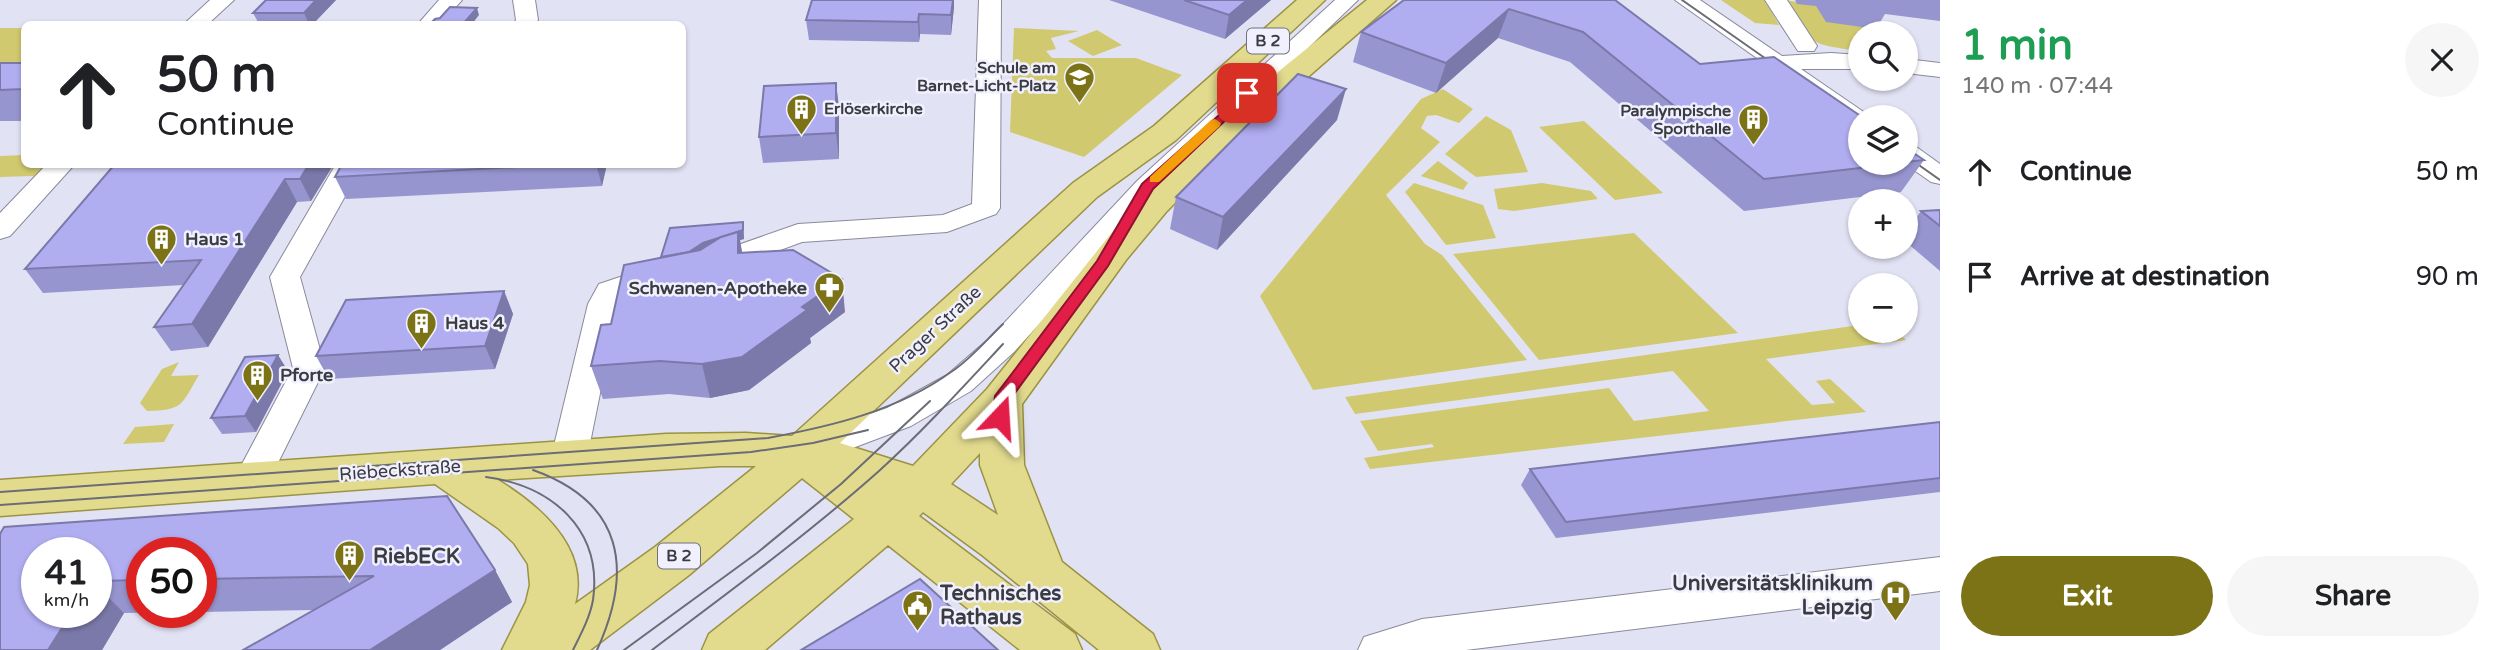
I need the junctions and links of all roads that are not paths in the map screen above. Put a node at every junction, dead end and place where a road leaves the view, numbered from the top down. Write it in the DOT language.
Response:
graph roads {
  1 [pos="223,0"];
  2 [pos="451,0"];
  3 [pos="524,0"];
  4 [pos="990,0"];
  5 [pos="1312,0"];
  6 [pos="1335,0"];
  7 [pos="1347,0"];
  8 [pos="1383,0"];
  9 [pos="1686,0"];
  10 [pos="1776,0"];
  11 [pos="198,21"];
  12 [pos="432,21"];
  13 [pos="526,21"];
  14 [pos="1806,46"];
  15 [pos="1848,61"];
  16 [pos="1778,64"];
  17 [pos="1918,68"];
  18 [pos="1940,71"];
  19 [pos="1848,112"];
  20 [pos="1177,145"];
  21 [pos="1918,160"];
  22 [pos="58,168"];
  23 [pos="348,168"];
  24 [pos="1940,176"];
  25 [pos="1100,178"];
  26 [pos="1147,187"];
  27 [pos="0,230"];
  28 [pos="1103,263"];
  29 [pos="1001,400"];
  30 [pos="930,401"];
  31 [pos="801,453"];
  32 [pos="569,458"];
  33 [pos="443,467"];
  34 [pos="251,481"];
  35 [pos="0,498"];
  36 [pos="903,505"];
  37 [pos="1042,574"];
  38 [pos="1940,574"];
  39 [pos="527,650"];
  40 [pos="550,650"];
  41 [pos="727,650"];
  42 [pos="1057,650"];
  43 [pos="1135,650"];
  44 [pos="1379,650"];
  1 -- 11 [label="street"];
  2 -- 12 [label="street"];
  3 -- 13 [label="street"];
  4 -- 32 [label="street"];
  5 -- 25 [label="main road, Prager Straße / B 2"];
  6 -- 20 [label="street"];
  7 -- 26 [label="street"];
  8 -- 28 [label="main road, B 2"];
  9 -- 16 [label="street"];
  10 -- 14 [label="street"];
  15 -- 16 [label="street"];
  16 -- 19 [label="street"];
  17 -- 18 [label="street"];
  20 -- 25 [label="street"];
  20 -- 30 [label="street"];
  21 -- 24 [label="street"];
  22 -- 27 [label="street"];
  23 -- 34 [label="street"];
  25 -- 31 [label="main road, Prager Straße / B 2"];
  26 -- 28 [label="street"];
  26 -- 30 [label="street"];
  28 -- 29 [label="main road, B 2"];
  29 -- 36 [label="main road, B 2"];
  29 -- 37 [label="main road"];
  30 -- 31 [label="street"];
  31 -- 32 [label="main road, Riebeckstraße"];
  31 -- 36 [label="main road"];
  31 -- 40 [label="main road, Prager Straße / B 2"];
  32 -- 33 [label="main road, Riebeckstraße"];
  33 -- 34 [label="main road, Riebeckstraße"];
  33 -- 39 [label="main road"];
  34 -- 35 [label="main road, Riebeckstraße"];
  36 -- 37 [label="main road"];
  36 -- 41 [label="main road, B 2"];
  36 -- 42 [label="main road"];
  37 -- 43 [label="main road"];
  38 -- 44 [label="street"];
}
